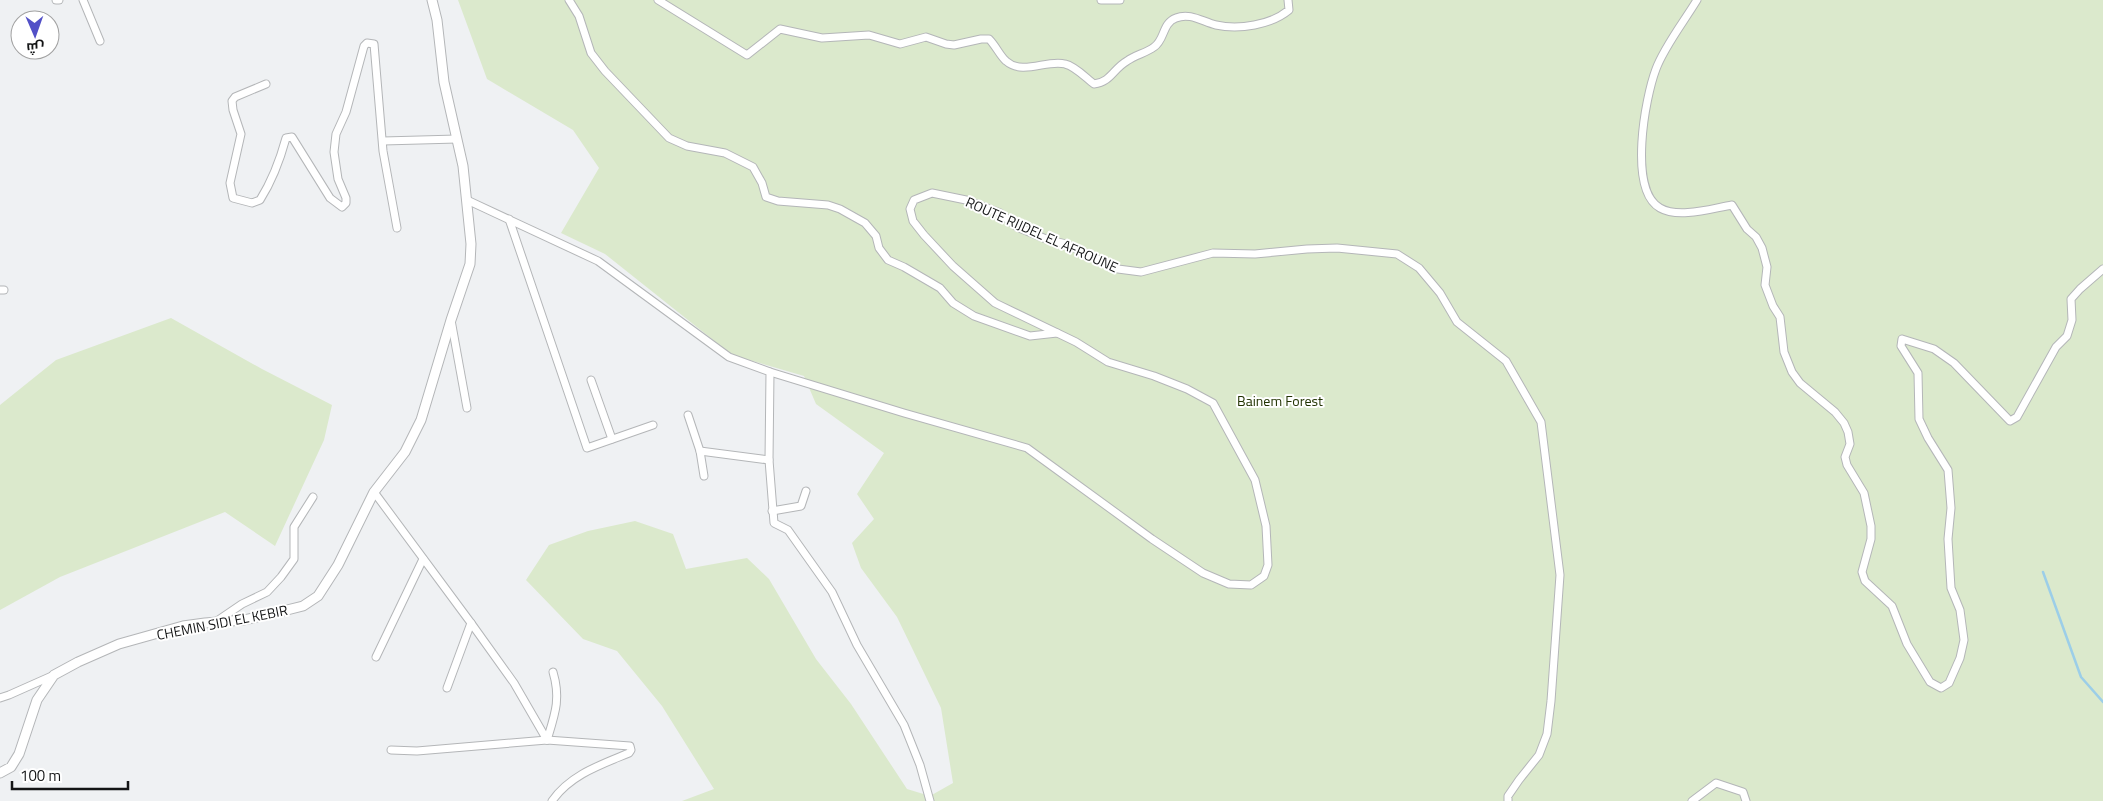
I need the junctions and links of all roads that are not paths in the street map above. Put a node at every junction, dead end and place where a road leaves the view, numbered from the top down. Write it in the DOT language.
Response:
graph roads {
  1 [pos="83,0"];
  2 [pos="432,0"];
  3 [pos="569,0"];
  4 [pos="658,0"];
  5 [pos="1101,0"];
  6 [pos="1120,0"];
  7 [pos="1288,0"];
  8 [pos="1697,0"];
  9 [pos="100,41"];
  10 [pos="266,84"];
  11 [pos="457,139"];
  12 [pos="383,140"];
  13 [pos="467,200"];
  14 [pos="509,219"];
  15 [pos="397,228"];
  16 [pos="2103,269"];
  17 [pos="451,320"];
  18 [pos="1057,333"];
  19 [pos="770,372"];
  20 [pos="590,380"];
  21 [pos="467,408"];
  22 [pos="688,415"];
  23 [pos="653,426"];
  24 [pos="612,439"];
  25 [pos="700,451"];
  26 [pos="768,460"];
  27 [pos="704,476"];
  28 [pos="806,491"];
  29 [pos="374,492"];
  30 [pos="312,497"];
  31 [pos="772,512"];
  32 [pos="424,559"];
  33 [pos="217,622"];
  34 [pos="472,623"];
  35 [pos="376,657"];
  36 [pos="553,672"];
  37 [pos="54,675"];
  38 [pos="447,688"];
  39 [pos="0,698"];
  40 [pos="547,740"];
  41 [pos="391,750"];
  42 [pos="0,773"];
  43 [pos="552,801"];
  44 [pos="930,801"];
  45 [pos="1508,801"];
  46 [pos="1692,801"];
  47 [pos="1746,801"];
  1 -- 9 [label="street"];
  2 -- 11 [label="street, CHEMIN SIDI EL KEBIR"];
  3 -- 18 [label="street"];
  4 -- 7 [label="street"];
  5 -- 6 [label="street"];
  8 -- 16 [label="street"];
  10 -- 12 [label="street"];
  11 -- 12 [label="street"];
  11 -- 13 [label="street, CHEMIN SIDI EL KEBIR"];
  12 -- 15 [label="street"];
  13 -- 14 [label="street"];
  13 -- 17 [label="street, CHEMIN SIDI EL KEBIR"];
  14 -- 19 [label="street"];
  14 -- 24 [label="street"];
  17 -- 21 [label="street"];
  17 -- 29 [label="street, CHEMIN SIDI EL KEBIR"];
  18 -- 19 [label="street, ROUTE RIJDEL EL AFROUNE"];
  18 -- 45 [label="street, ROUTE RIJDEL EL AFROUNE"];
  19 -- 26 [label="street"];
  20 -- 24 [label="street"];
  22 -- 25 [label="street"];
  23 -- 24 [label="street"];
  25 -- 26 [label="street"];
  25 -- 27 [label="street"];
  26 -- 31 [label="street"];
  28 -- 31 [label="street"];
  29 -- 32 [label="street"];
  29 -- 33 [label="street, CHEMIN SIDI EL KEBIR"];
  30 -- 33 [label="street"];
  31 -- 44 [label="street"];
  32 -- 34 [label="street"];
  32 -- 35 [label="street"];
  33 -- 37 [label="street, CHEMIN SIDI EL KEBIR"];
  34 -- 38 [label="street"];
  34 -- 40 [label="street"];
  36 -- 40 [label="street"];
  37 -- 39 [label="street"];
  37 -- 42 [label="street, CHEMIN SIDI EL KEBIR"];
  40 -- 41 [label="street"];
  40 -- 43 [label="street"];
  46 -- 47 [label="street"];
}
